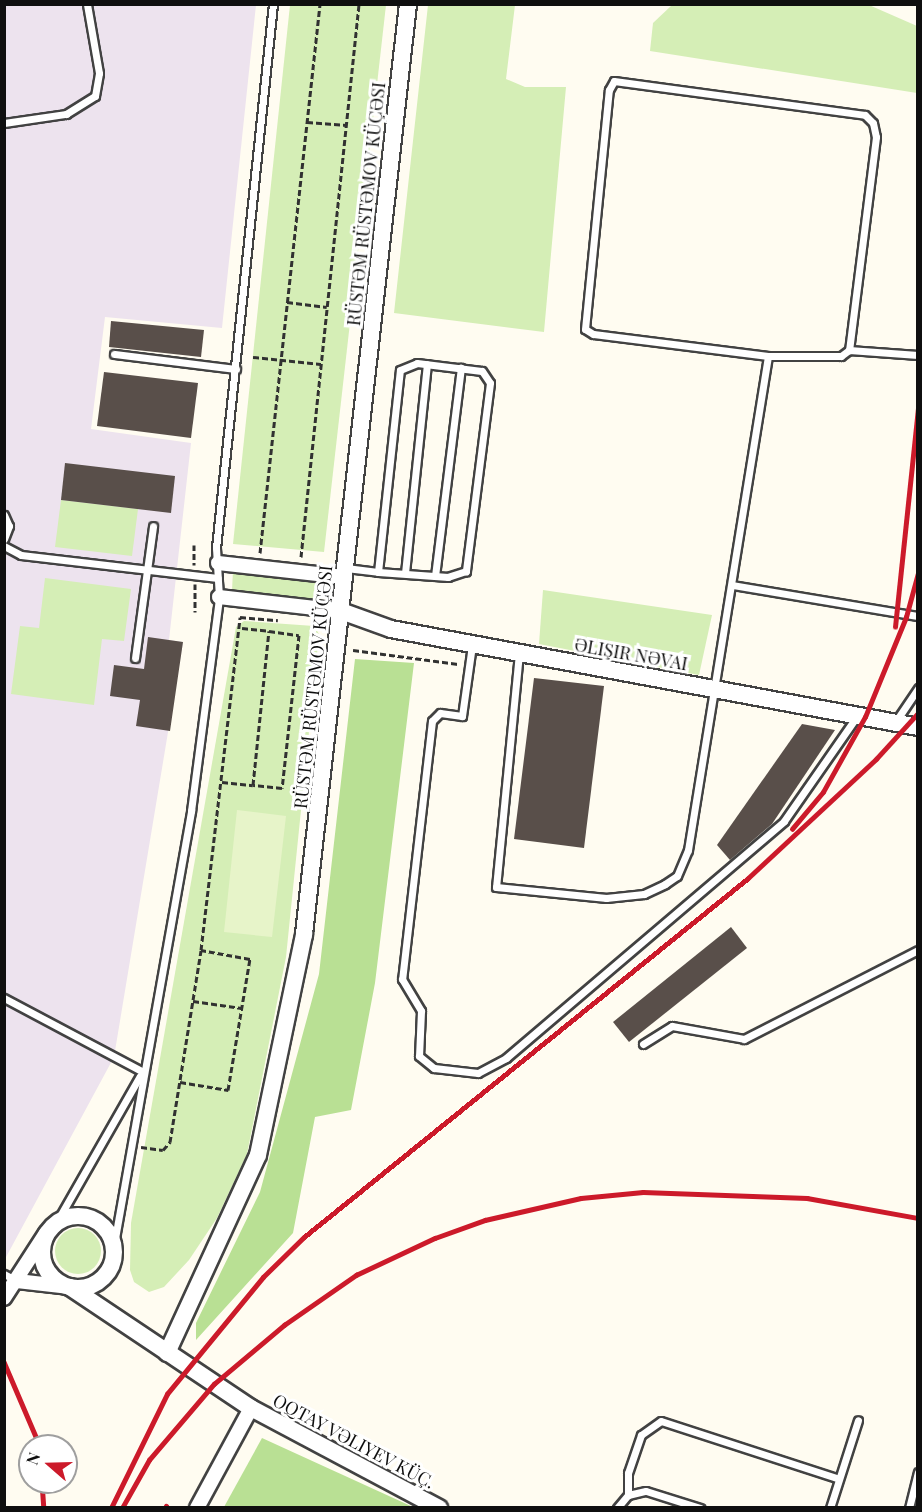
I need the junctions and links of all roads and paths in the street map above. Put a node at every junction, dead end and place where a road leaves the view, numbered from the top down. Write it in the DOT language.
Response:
graph roads {
  1 [pos="87,4"];
  2 [pos="273,4"];
  3 [pos="320,4"];
  4 [pos="359,4"];
  5 [pos="408,4"];
  6 [pos="307,122"];
  7 [pos="4,123"];
  8 [pos="347,125"];
  9 [pos="287,302"];
  10 [pos="327,307"];
  11 [pos="849,350"];
  12 [pos="114,354"];
  13 [pos="918,355"];
  14 [pos="768,356"];
  15 [pos="253,357"];
  16 [pos="281,361"];
  17 [pos="321,364"];
  18 [pos="427,364"];
  19 [pos="461,368"];
  20 [pos="236,369"];
  21 [pos="4,515"];
  22 [pos="153,526"];
  23 [pos="4,539"];
  24 [pos="4,546"];
  25 [pos="260,553"];
  26 [pos="301,557"];
  27 [pos="146,570"];
  28 [pos="218,571"];
  29 [pos="378,572"];
  30 [pos="345,573"];
  31 [pos="405,573"];
  32 [pos="435,576"];
  33 [pos="732,585"];
  34 [pos="219,597"];
  35 [pos="341,611"];
  36 [pos="918,616"];
  37 [pos="282,620"];
  38 [pos="242,628"];
  39 [pos="269,631"];
  40 [pos="472,644"];
  41 [pos="519,653"];
  42 [pos="352,657"];
  43 [pos="135,658"];
  44 [pos="469,665"];
  45 [pos="918,688"];
  46 [pos="715,689"];
  47 [pos="857,716"];
  48 [pos="894,723"];
  49 [pos="917,726"];
  50 [pos="222,782"];
  51 [pos="253,785"];
  52 [pos="201,950"];
  53 [pos="918,950"];
  54 [pos="4,998"];
  55 [pos="193,1000"];
  56 [pos="242,1008"];
  57 [pos="643,1044"];
  58 [pos="143,1072"];
  59 [pos="180,1082"];
  60 [pos="130,1145"];
  61 [pos="51,1228"];
  62 [pos="114,1244"];
  63 [pos="11,1278"];
  64 [pos="70,1287"];
  65 [pos="4,1298"];
  66 [pos="167,1353"];
  67 [pos="251,1408"];
  68 [pos="858,1420"];
  69 [pos="918,1472"];
  70 [pos="839,1479"];
  71 [pos="628,1495"];
  72 [pos="197,1508"];
  73 [pos="439,1508"];
  74 [pos="617,1508"];
  75 [pos="700,1508"];
  76 [pos="830,1508"];
  77 [pos="909,1508"];
  1 -- 7 [label="lane"];
  2 -- 20 [label="lane"];
  3 -- 6 [label="path"];
  4 -- 8 [label="path"];
  5 -- 30 [label="street, RÜSTƏM RÜSTƏMOV KÜÇƏSI"];
  6 -- 8 [label="path"];
  6 -- 9 [label="path"];
  8 -- 10 [label="path"];
  9 -- 10 [label="path"];
  9 -- 16 [label="path"];
  10 -- 17 [label="path"];
  11 -- 13 [label="lane"];
  11 -- 14 [label="lane"];
  11 -- 14 [label="lane"];
  12 -- 20 [label="lane"];
  14 -- 33 [label="lane"];
  15 -- 16 [label="path"];
  16 -- 17 [label="path"];
  16 -- 25 [label="path"];
  17 -- 26 [label="path"];
  18 -- 19 [label="lane"];
  18 -- 29 [label="lane"];
  18 -- 31 [label="lane"];
  19 -- 32 [label="lane"];
  19 -- 32 [label="lane"];
  20 -- 28 [label="lane"];
  21 -- 23 [label="lane"];
  22 -- 27 [label="lane"];
  24 -- 27 [label="lane"];
  27 -- 28 [label="lane"];
  27 -- 43 [label="lane"];
  28 -- 30 [label="street"];
  28 -- 34 [label="lane"];
  29 -- 30 [label="lane"];
  29 -- 31 [label="lane"];
  30 -- 35 [label="street, RÜSTƏM RÜSTƏMOV KÜÇƏSI"];
  31 -- 32 [label="lane"];
  33 -- 36 [label="lane"];
  33 -- 46 [label="lane"];
  34 -- 35 [label="street"];
  34 -- 58 [label="lane"];
  35 -- 40 [label="street, ƏLIŞIR NƏVAI"];
  35 -- 66 [label="street, RÜSTƏM RÜSTƏMOV KÜÇƏSI"];
  37 -- 38 [label="path"];
  38 -- 39 [label="path"];
  38 -- 50 [label="path"];
  39 -- 51 [label="path"];
  39 -- 51 [label="path"];
  40 -- 41 [label="street, ƏLIŞIR NƏVAI"];
  40 -- 44 [label="lane"];
  41 -- 46 [label="street, ƏLIŞIR NƏVAI"];
  41 -- 46 [label="lane"];
  42 -- 44 [label="path"];
  44 -- 47 [label="lane"];
  45 -- 48 [label="lane"];
  46 -- 47 [label="street, ƏLIŞIR NƏVAI"];
  47 -- 48 [label="street, ƏLIŞIR NƏVAI"];
  48 -- 49 [label="street, ƏLIŞIR NƏVAI"];
  50 -- 51 [label="path"];
  50 -- 52 [label="path"];
  52 -- 55 [label="path"];
  52 -- 56 [label="path"];
  53 -- 57 [label="lane"];
  54 -- 58 [label="lane"];
  55 -- 56 [label="path"];
  55 -- 59 [label="path"];
  56 -- 59 [label="path"];
  58 -- 60 [label="lane"];
  58 -- 61 [label="lane"];
  59 -- 60 [label="path"];
  60 -- 62 [label="lane"];
  61 -- 62 [label="street"];
  61 -- 63 [label="street"];
  61 -- 64 [label="street"];
  62 -- 64 [label="street"];
  63 -- 64 [label="street"];
  63 -- 65 [label="street"];
  64 -- 66 [label="street, OQTAY VƏLIYEV KÜÇ."];
  66 -- 67 [label="street, OQTAY VƏLIYEV KÜÇ."];
  67 -- 72 [label="street, OQTAY VƏLIYEV KÜÇ."];
  67 -- 73 [label="street, OQTAY VƏLIYEV KÜÇ."];
  68 -- 70 [label="lane"];
  69 -- 77 [label="lane"];
  70 -- 71 [label="lane"];
  70 -- 76 [label="lane"];
  71 -- 74 [label="lane"];
  71 -- 75 [label="lane"];
}
